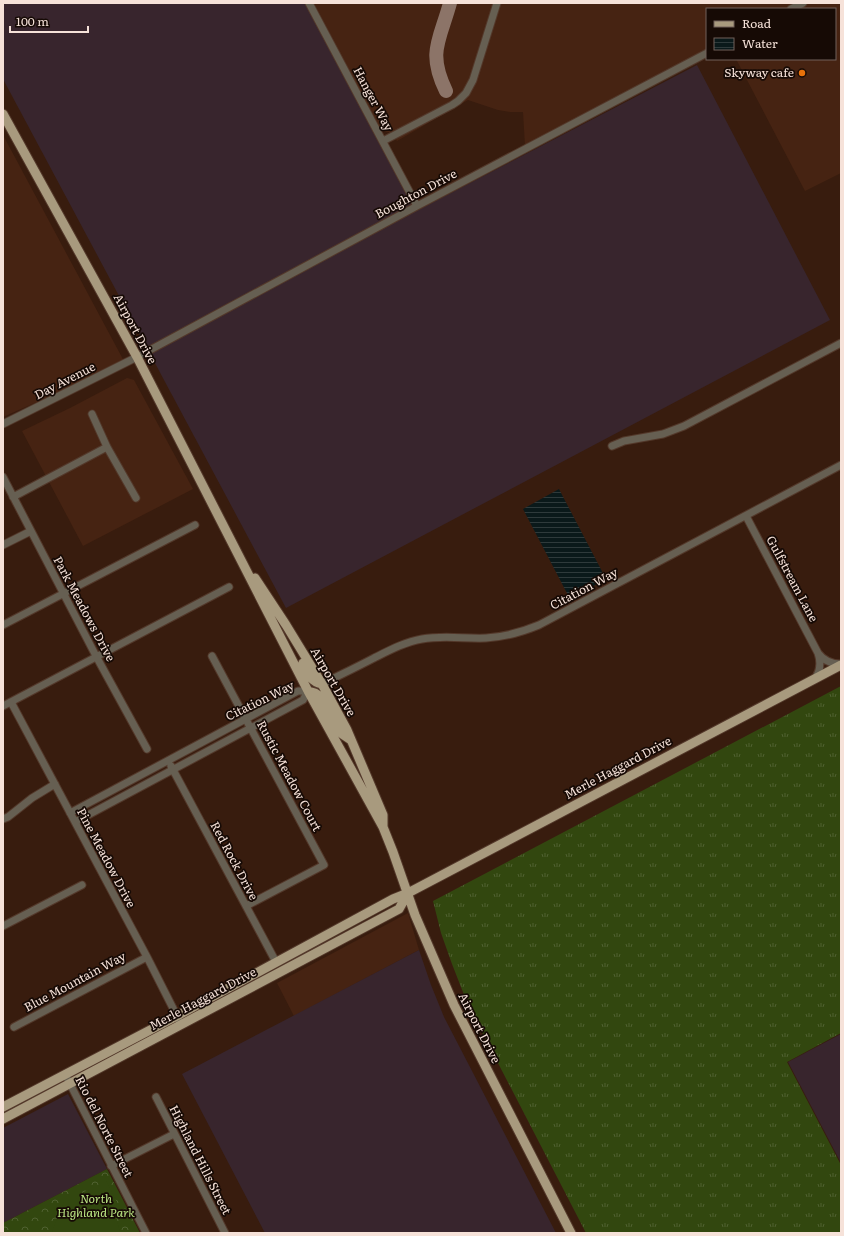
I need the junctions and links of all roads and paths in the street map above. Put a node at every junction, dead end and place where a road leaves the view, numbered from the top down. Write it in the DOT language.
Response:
graph roads {
  1 [pos="309,3"];
  2 [pos="497,3"];
  3 [pos="803,3"];
  4 [pos="793,8"];
  5 [pos="706,54"];
  6 [pos="3,114"];
  7 [pos="383,141"];
  8 [pos="418,206"];
  9 [pos="841,343"];
  10 [pos="137,357"];
  11 [pos="92,414"];
  12 [pos="3,424"];
  13 [pos="107,446"];
  14 [pos="612,446"];
  15 [pos="841,465"];
  16 [pos="3,477"];
  17 [pos="13,496"];
  18 [pos="136,498"];
  19 [pos="746,516"];
  20 [pos="195,526"];
  21 [pos="31,531"];
  22 [pos="3,545"];
  23 [pos="240,558"];
  24 [pos="228,587"];
  25 [pos="64,594"];
  26 [pos="3,625"];
  27 [pos="278,632"];
  28 [pos="818,653"];
  29 [pos="96,656"];
  30 [pos="212,656"];
  31 [pos="841,664"];
  32 [pos="816,677"];
  33 [pos="322,684"];
  34 [pos="308,691"];
  35 [pos="11,702"];
  36 [pos="3,706"];
  37 [pos="246,719"];
  38 [pos="250,728"];
  39 [pos="352,740"];
  40 [pos="147,749"];
  41 [pos="168,761"];
  42 [pos="172,770"];
  43 [pos="55,784"];
  44 [pos="70,813"];
  45 [pos="3,819"];
  46 [pos="75,822"];
  47 [pos="383,827"];
  48 [pos="82,885"];
  49 [pos="408,893"];
  50 [pos="246,906"];
  51 [pos="3,926"];
  52 [pos="147,957"];
  53 [pos="276,962"];
  54 [pos="177,1016"];
  55 [pos="181,1024"];
  56 [pos="14,1027"];
  57 [pos="65,1074"];
  58 [pos="70,1084"];
  59 [pos="156,1097"];
  60 [pos="3,1107"];
  61 [pos="3,1119"];
  62 [pos="174,1134"];
  63 [pos="111,1166"];
  64 [pos="146,1233"];
  65 [pos="225,1233"];
  66 [pos="571,1233"];
  1 -- 7 [label="street, Hanger Way"];
  2 -- 7 [label="street"];
  3 -- 4 [label="street"];
  5 -- 8 [label="street, Boughton Drive"];
  6 -- 10 [label="main road, Airport Drive"];
  7 -- 8 [label="street, Hanger Way"];
  8 -- 10 [label="street, Boughton Drive"];
  9 -- 14 [label="street"];
  10 -- 12 [label="street, Day Avenue"];
  10 -- 23 [label="main road, Airport Drive"];
  11 -- 13 [label="street"];
  13 -- 17 [label="street"];
  13 -- 18 [label="street"];
  15 -- 19 [label="street, Citation Way"];
  16 -- 17 [label="street, Park Meadows Drive"];
  17 -- 21 [label="street, Park Meadows Drive"];
  19 -- 28 [label="street, Gulfstream Lane"];
  19 -- 33 [label="street, Citation Way"];
  20 -- 25 [label="street"];
  21 -- 22 [label="street"];
  21 -- 25 [label="street, Park Meadows Drive"];
  23 -- 27 [label="main road, Airport Drive"];
  23 -- 33 [label="main road, Airport Drive"];
  24 -- 29 [label="street"];
  25 -- 26 [label="street"];
  25 -- 29 [label="street, Park Meadows Drive"];
  27 -- 33 [label="main road"];
  27 -- 34 [label="main road, Airport Drive"];
  28 -- 31 [label="street"];
  28 -- 32 [label="street, Gulfstream Lane"];
  29 -- 35 [label="street"];
  29 -- 40 [label="street, Park Meadows Drive"];
  30 -- 37 [label="street, Rustic Meadow Court"];
  31 -- 32 [label="main road, Merle Haggard Drive"];
  32 -- 49 [label="main road, Merle Haggard Drive"];
  33 -- 39 [label="main road, Airport Drive"];
  34 -- 37 [label="street, Citation Way"];
  34 -- 38 [label="street, Citation Way"];
  34 -- 39 [label="main road"];
  34 -- 47 [label="main road, Airport Drive"];
  35 -- 36 [label="street"];
  35 -- 43 [label="street, Pine Meadow Drive"];
  37 -- 38 [label="street, Rustic Meadow Court"];
  37 -- 41 [label="street, Citation Way"];
  38 -- 42 [label="street, Citation Way"];
  38 -- 50 [label="street, Rustic Meadow Court"];
  39 -- 47 [label="main road, Airport Drive"];
  41 -- 42 [label="street, Red Rock Drive"];
  41 -- 44 [label="street, Citation Way"];
  42 -- 46 [label="street, Citation Way"];
  42 -- 50 [label="street, Red Rock Drive"];
  43 -- 44 [label="street, Pine Meadow Drive"];
  43 -- 45 [label="street"];
  44 -- 46 [label="street, Pine Meadow Drive"];
  46 -- 52 [label="street, Pine Meadow Drive"];
  47 -- 49 [label="main road, Airport Drive"];
  48 -- 51 [label="street"];
  49 -- 53 [label="main road, Merle Haggard Drive"];
  49 -- 55 [label="main road, Merle Haggard Drive"];
  49 -- 66 [label="main road, Airport Drive"];
  50 -- 53 [label="street, Red Rock Drive"];
  52 -- 54 [label="street, Pine Meadow Drive"];
  52 -- 56 [label="street, Blue Mountain Way"];
  53 -- 54 [label="main road, Merle Haggard Drive"];
  54 -- 55 [label="street, Pine Meadow Drive"];
  54 -- 57 [label="main road, Merle Haggard Drive"];
  55 -- 58 [label="main road, Merle Haggard Drive"];
  57 -- 58 [label="street, Rio del Norte Street"];
  57 -- 60 [label="main road, Merle Haggard Drive"];
  58 -- 61 [label="main road, Merle Haggard Drive"];
  58 -- 63 [label="street, Rio del Norte Street"];
  59 -- 62 [label="street, Highland Hills Street"];
  62 -- 63 [label="street"];
  62 -- 65 [label="street, Highland Hills Street"];
  63 -- 64 [label="street, Rio del Norte Street"];
}
